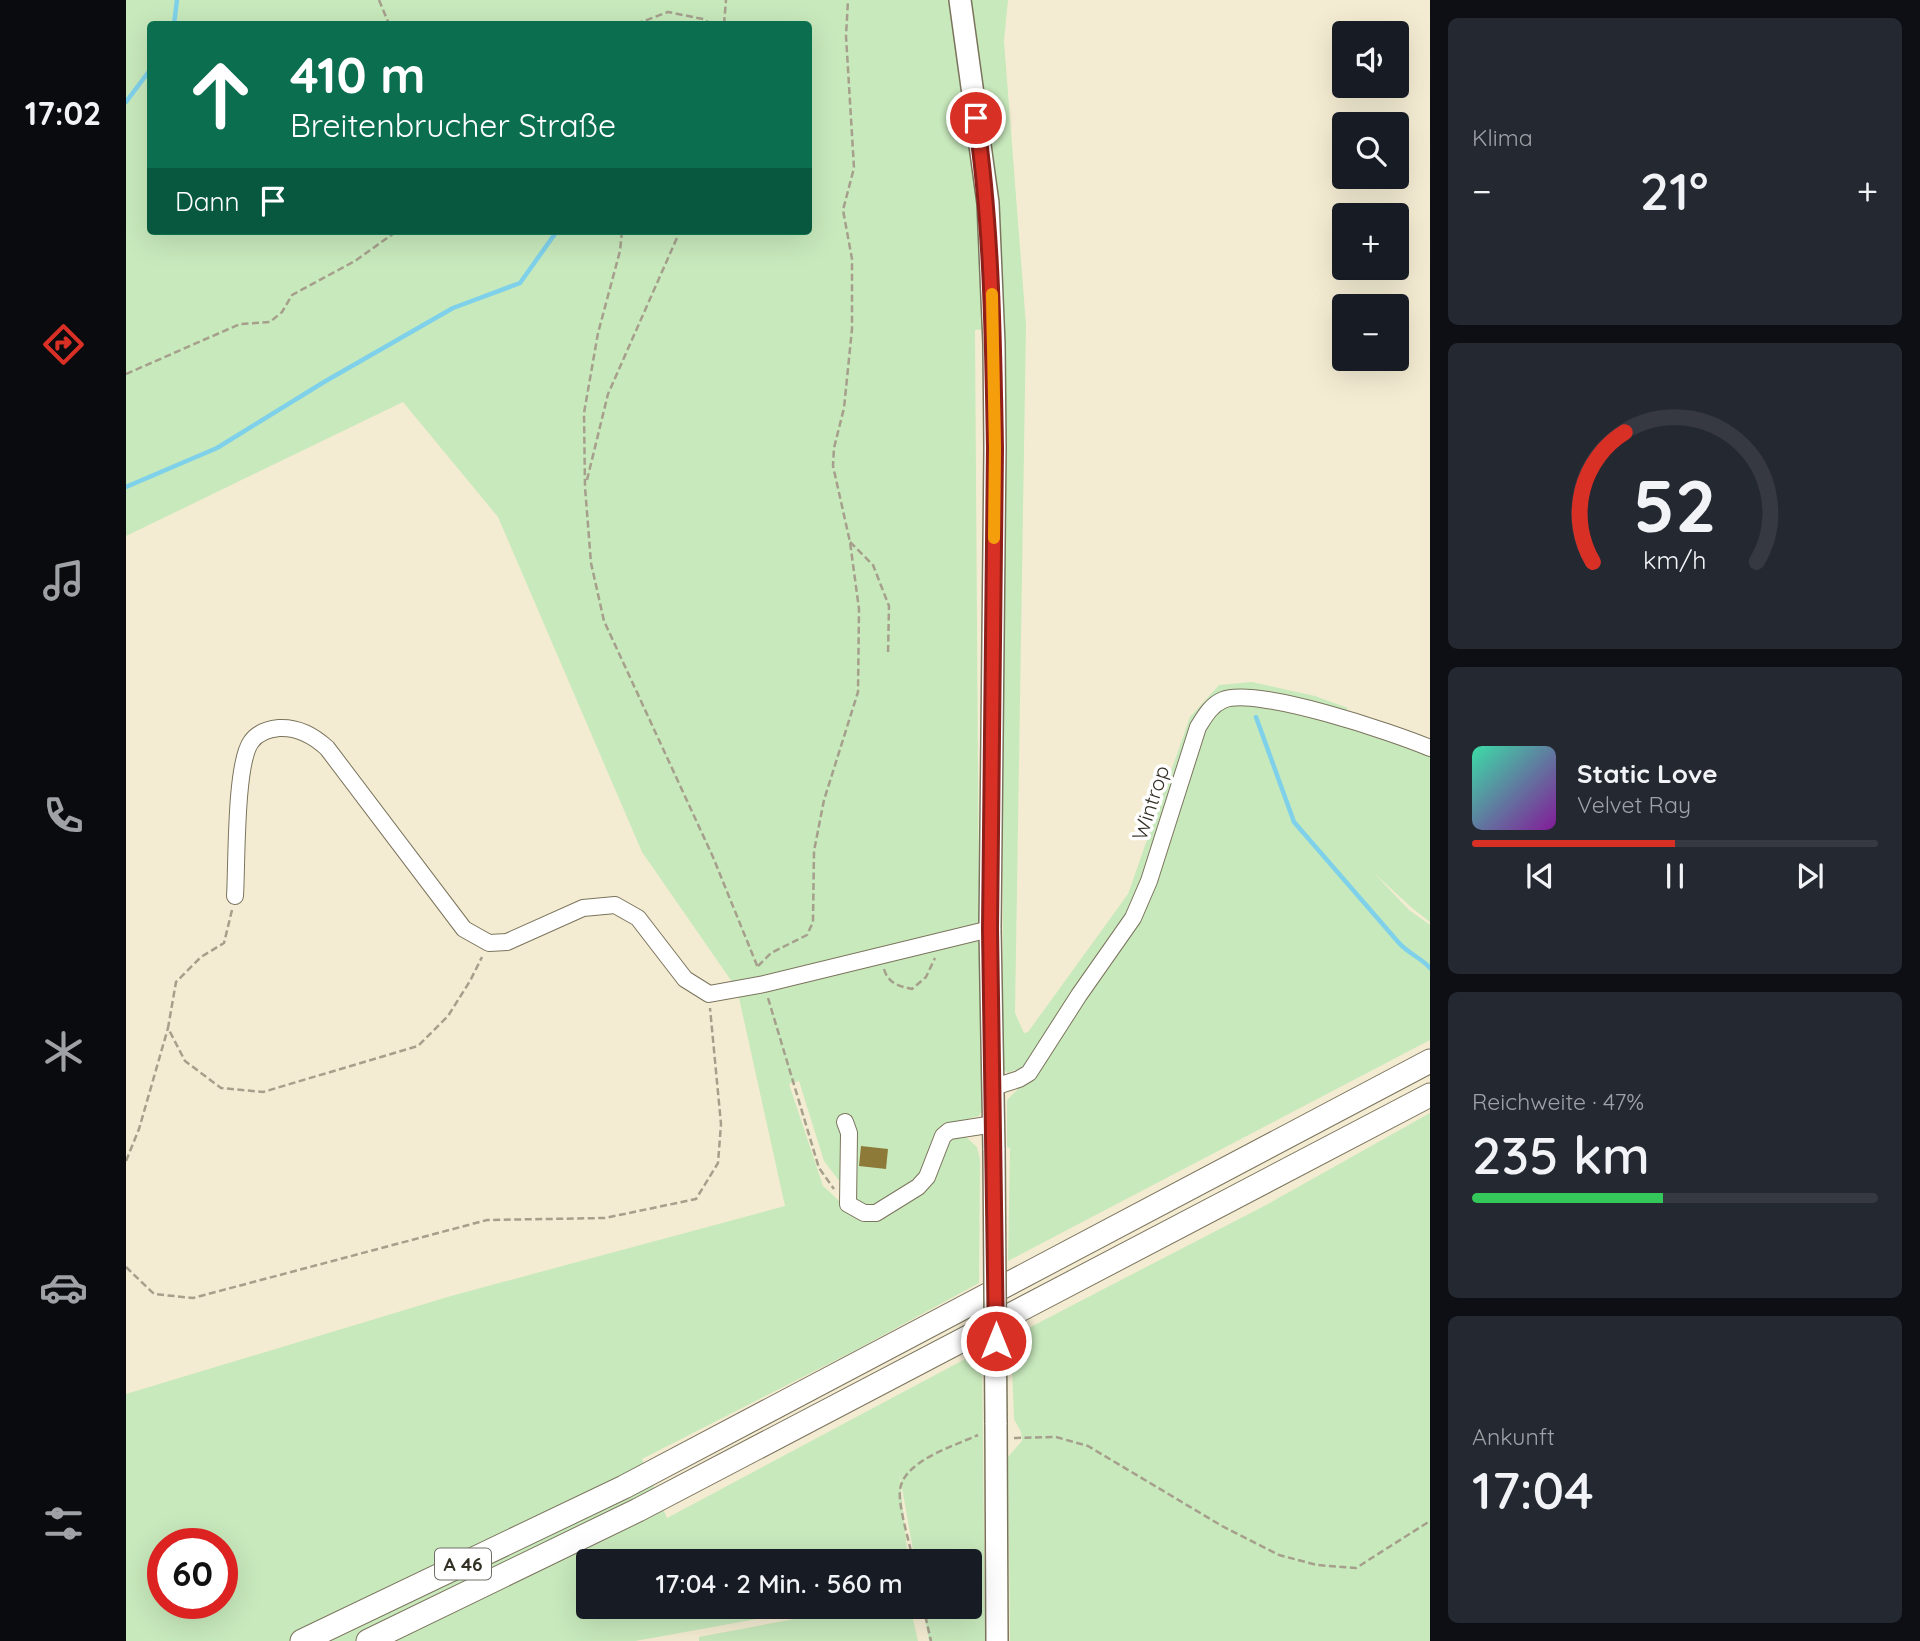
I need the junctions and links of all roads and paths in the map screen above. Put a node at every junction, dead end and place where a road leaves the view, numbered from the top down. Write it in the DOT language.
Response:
graph roads {
  1 [pos="379,0"];
  2 [pos="726,0"];
  3 [pos="848,0"];
  4 [pos="960,0"];
  5 [pos="389,21"];
  6 [pos="644,21"];
  7 [pos="706,21"];
  8 [pos="724,21"];
  9 [pos="391,235"];
  10 [pos="622,235"];
  11 [pos="678,235"];
  12 [pos="126,374"];
  13 [pos="585,487"];
  14 [pos="850,542"];
  15 [pos="888,655"];
  16 [pos="1430,748"];
  17 [pos="235,897"];
  18 [pos="990,929"];
  19 [pos="938,942"];
  20 [pos="489,943"];
  21 [pos="880,956"];
  22 [pos="766,993"];
  23 [pos="709,994"];
  24 [pos="168,1028"];
  25 [pos="1430,1061"];
  26 [pos="994,1087"];
  27 [pos="1430,1095"];
  28 [pos="845,1122"];
  29 [pos="994,1124"];
  30 [pos="126,1161"];
  31 [pos="848,1204"];
  32 [pos="126,1267"];
  33 [pos="992,1431"];
  34 [pos="1430,1521"];
  35 [pos="910,1549"];
  36 [pos="926,1619"];
  37 [pos="302,1641"];
  38 [pos="368,1641"];
  39 [pos="931,1641"];
  40 [pos="997,1641"];
  1 -- 5 [label="path"];
  2 -- 8 [label="path"];
  3 -- 14 [label="path"];
  4 -- 18 [label="main road"];
  6 -- 7 [label="path"];
  9 -- 12 [label="path"];
  10 -- 13 [label="path"];
  11 -- 13 [label="path"];
  13 -- 14 [label="path"];
  14 -- 15 [label="path"];
  16 -- 26 [label="street, Wintrop"];
  17 -- 20 [label="street"];
  17 -- 24 [label="path"];
  18 -- 19 [label="street"];
  18 -- 26 [label="main road"];
  19 -- 21 [label="street"];
  19 -- 21 [label="path"];
  20 -- 23 [label="street"];
  20 -- 24 [label="path"];
  21 -- 23 [label="street"];
  22 -- 31 [label="path"];
  23 -- 32 [label="path"];
  24 -- 30 [label="path"];
  25 -- 37 [label="highway, A 46"];
  26 -- 29 [label="main road"];
  27 -- 38 [label="highway, A 46"];
  28 -- 31 [label="street"];
  29 -- 31 [label="street"];
  29 -- 33 [label="main road, bridge"];
  33 -- 34 [label="path"];
  33 -- 35 [label="path"];
  33 -- 40 [label="main road"];
  36 -- 39 [label="path"];
}
